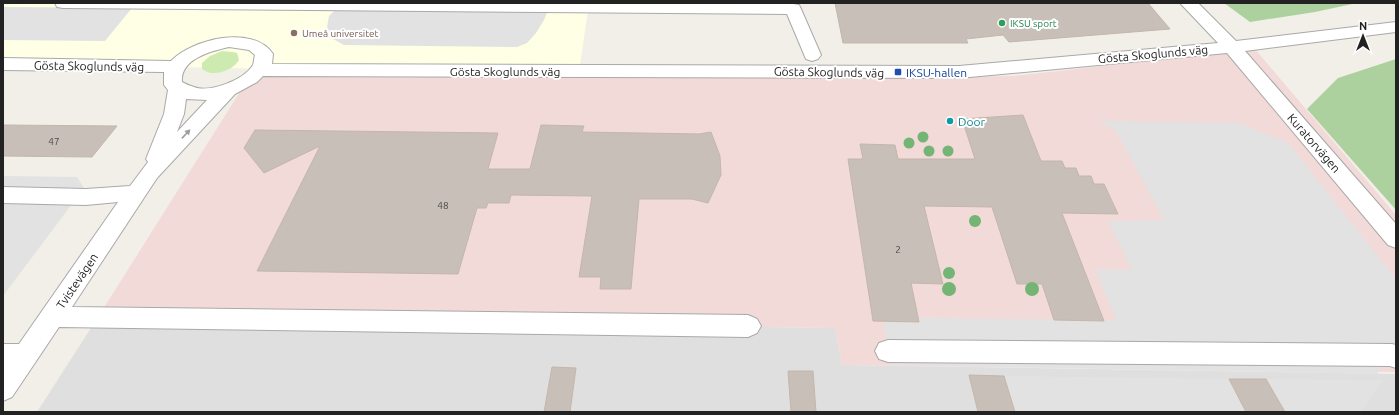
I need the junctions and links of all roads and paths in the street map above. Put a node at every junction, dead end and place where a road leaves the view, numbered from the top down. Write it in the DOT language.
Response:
graph roads {
  1 [pos="63,3"];
  2 [pos="1188,3"];
  3 [pos="291,4"];
  4 [pos="592,6"];
  5 [pos="1396,26"];
  6 [pos="1232,47"];
  7 [pos="812,55"];
  8 [pos="3,64"];
  9 [pos="176,67"];
  10 [pos="260,70"];
  11 [pos="178,89"];
  12 [pos="227,91"];
  13 [pos="150,173"];
  14 [pos="136,193"];
  15 [pos="3,195"];
  16 [pos="1396,239"];
  17 [pos="52,317"];
  18 [pos="748,326"];
  19 [pos="888,351"];
  20 [pos="14,355"];
  21 [pos="1396,357"];
  22 [pos="3,389"];
  1 -- 3 [label="street"];
  2 -- 6 [label="street, Kuratorvägen"];
  3 -- 4 [label="street"];
  4 -- 7 [label="street"];
  5 -- 6 [label="street, Gösta Skoglunds väg"];
  6 -- 10 [label="street, Gösta Skoglunds väg"];
  6 -- 16 [label="street, Kuratorvägen"];
  8 -- 9 [label="street, Gösta Skoglunds väg"];
  9 -- 10 [label="street"];
  9 -- 11 [label="street"];
  10 -- 12 [label="street"];
  11 -- 12 [label="street"];
  11 -- 13 [label="street, Tvistevägen"];
  13 -- 12 [label="street, Tvistevägen, one-way"];
  13 -- 14 [label="street, Tvistevägen"];
  14 -- 15 [label="street"];
  14 -- 17 [label="street, Tvistevägen"];
  17 -- 18 [label="street"];
  17 -- 20 [label="street, Tvistevägen"];
  19 -- 21 [label="street"];
  20 -- 22 [label="street, Tvistevägen"];
}
